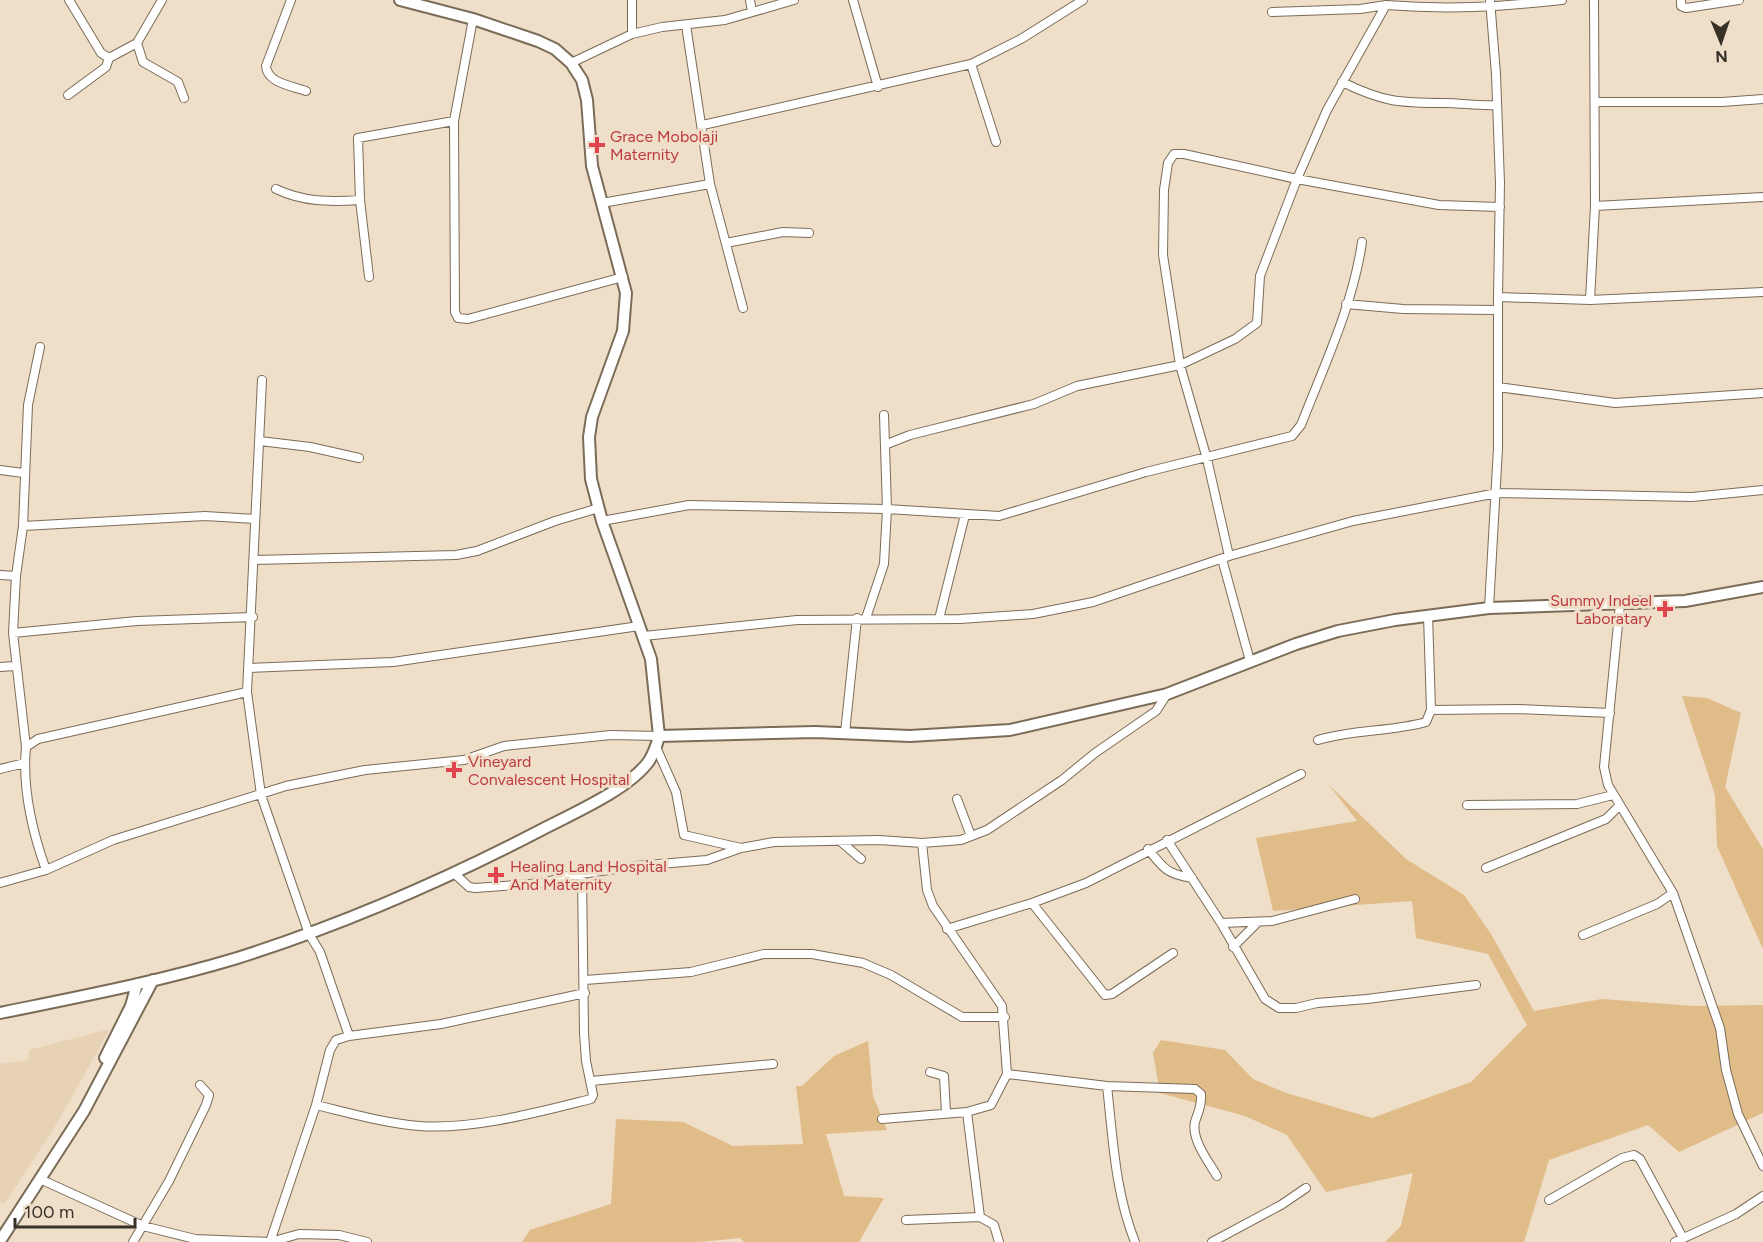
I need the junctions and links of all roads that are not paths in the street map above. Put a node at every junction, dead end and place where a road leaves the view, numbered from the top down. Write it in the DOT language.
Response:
graph roads {
  1 [pos="69,0"];
  2 [pos="162,0"];
  3 [pos="291,0"];
  4 [pos="400,0"];
  5 [pos="632,0"];
  6 [pos="750,0"];
  7 [pos="794,0"];
  8 [pos="853,0"];
  9 [pos="1083,0"];
  10 [pos="1562,0"];
  11 [pos="1594,0"];
  12 [pos="1681,0"];
  13 [pos="1739,0"];
  14 [pos="415,1"];
  15 [pos="1490,4"];
  16 [pos="1386,5"];
  17 [pos="752,12"];
  18 [pos="1272,12"];
  19 [pos="473,19"];
  20 [pos="686,25"];
  21 [pos="632,34"];
  22 [pos="137,43"];
  23 [pos="109,58"];
  24 [pos="571,63"];
  25 [pos="971,64"];
  26 [pos="1342,82"];
  27 [pos="878,87"];
  28 [pos="306,91"];
  29 [pos="68,95"];
  30 [pos="184,98"];
  31 [pos="1763,99"];
  32 [pos="1595,102"];
  33 [pos="1495,105"];
  34 [pos="454,122"];
  35 [pos="703,125"];
  36 [pos="996,142"];
  37 [pos="1297,179"];
  38 [pos="710,184"];
  39 [pos="276,189"];
  40 [pos="1763,197"];
  41 [pos="360,200"];
  42 [pos="602,203"];
  43 [pos="1595,206"];
  44 [pos="1500,207"];
  45 [pos="809,233"];
  46 [pos="1362,242"];
  47 [pos="726,243"];
  48 [pos="369,277"];
  49 [pos="623,277"];
  50 [pos="1763,292"];
  51 [pos="1498,297"];
  52 [pos="1590,300"];
  53 [pos="1346,304"];
  54 [pos="743,308"];
  55 [pos="1498,310"];
  56 [pos="40,347"];
  57 [pos="1180,365"];
  58 [pos="262,380"];
  59 [pos="1498,387"];
  60 [pos="1763,393"];
  61 [pos="884,415"];
  62 [pos="260,441"];
  63 [pos="887,444"];
  64 [pos="359,458"];
  65 [pos="1207,459"];
  66 [pos="0,470"];
  67 [pos="23,473"];
  68 [pos="1763,490"];
  69 [pos="1497,493"];
  70 [pos="599,508"];
  71 [pos="887,509"];
  72 [pos="965,515"];
  73 [pos="255,519"];
  74 [pos="602,521"];
  75 [pos="23,526"];
  76 [pos="1225,557"];
  77 [pos="254,560"];
  78 [pos="0,574"];
  79 [pos="16,576"];
  80 [pos="1763,587"];
  81 [pos="1620,604"];
  82 [pos="1489,608"];
  83 [pos="1428,615"];
  84 [pos="253,617"];
  85 [pos="857,618"];
  86 [pos="866,618"];
  87 [pos="939,619"];
  88 [pos="641,631"];
  89 [pos="13,633"];
  90 [pos="1251,661"];
  91 [pos="15,666"];
  92 [pos="0,667"];
  93 [pos="249,668"];
  94 [pos="247,692"];
  95 [pos="1167,694"];
  96 [pos="1431,710"];
  97 [pos="1610,713"];
  98 [pos="845,733"];
  99 [pos="659,736"];
  100 [pos="1318,740"];
  101 [pos="26,747"];
  102 [pos="656,747"];
  103 [pos="25,763"];
  104 [pos="0,769"];
  105 [pos="1301,774"];
  106 [pos="261,795"];
  107 [pos="1614,795"];
  108 [pos="957,799"];
  109 [pos="1467,805"];
  110 [pos="1618,806"];
  111 [pos="971,836"];
  112 [pos="1167,840"];
  113 [pos="840,841"];
  114 [pos="922,843"];
  115 [pos="741,848"];
  116 [pos="1148,849"];
  117 [pos="861,859"];
  118 [pos="1486,868"];
  119 [pos="46,870"];
  120 [pos="582,874"];
  121 [pos="456,875"];
  122 [pos="1192,878"];
  123 [pos="0,883"];
  124 [pos="1673,893"];
  125 [pos="1355,899"];
  126 [pos="1032,903"];
  127 [pos="1221,923"];
  128 [pos="1257,923"];
  129 [pos="947,929"];
  130 [pos="309,934"];
  131 [pos="1583,935"];
  132 [pos="1233,946"];
  133 [pos="1173,953"];
  134 [pos="153,980"];
  135 [pos="585,980"];
  136 [pos="137,984"];
  137 [pos="1476,985"];
  138 [pos="114,990"];
  139 [pos="585,993"];
  140 [pos="131,1006"];
  141 [pos="0,1012"];
  142 [pos="1005,1017"];
  143 [pos="349,1036"];
  144 [pos="773,1064"];
  145 [pos="930,1072"];
  146 [pos="1007,1074"];
  147 [pos="591,1081"];
  148 [pos="200,1086"];
  149 [pos="1107,1086"];
  150 [pos="316,1105"];
  151 [pos="967,1112"];
  152 [pos="946,1113"];
  153 [pos="882,1119"];
  154 [pos="1763,1166"];
  155 [pos="1217,1176"];
  156 [pos="40,1179"];
  157 [pos="1306,1188"];
  158 [pos="1763,1196"];
  159 [pos="1550,1200"];
  160 [pos="980,1217"];
  161 [pos="906,1220"];
  162 [pos="143,1226"];
  163 [pos="0,1228"];
  164 [pos="1683,1238"];
  165 [pos="0,1241"];
  166 [pos="133,1242"];
  167 [pos="270,1242"];
  168 [pos="367,1242"];
  169 [pos="999,1242"];
  170 [pos="1135,1242"];
  171 [pos="1212,1242"];
  172 [pos="1675,1242"];
  1 -- 23 [label="street"];
  2 -- 22 [label="street"];
  3 -- 28 [label="street"];
  4 -- 14 [label="street"];
  5 -- 21 [label="street"];
  6 -- 17 [label="street"];
  7 -- 17 [label="street"];
  8 -- 27 [label="street"];
  9 -- 25 [label="street"];
  10 -- 15 [label="street"];
  11 -- 32 [label="street"];
  12 -- 13 [label="street"];
  14 -- 19 [label="street"];
  15 -- 16 [label="street"];
  15 -- 33 [label="street"];
  16 -- 18 [label="street"];
  16 -- 26 [label="street"];
  17 -- 20 [label="street"];
  19 -- 24 [label="street"];
  19 -- 34 [label="street"];
  20 -- 21 [label="street"];
  20 -- 35 [label="street"];
  21 -- 24 [label="street"];
  22 -- 23 [label="street"];
  22 -- 30 [label="street"];
  23 -- 29 [label="street"];
  24 -- 42 [label="street"];
  25 -- 27 [label="street"];
  25 -- 36 [label="street"];
  26 -- 33 [label="street"];
  26 -- 37 [label="street"];
  27 -- 35 [label="street"];
  31 -- 32 [label="street"];
  32 -- 43 [label="street"];
  33 -- 44 [label="street"];
  34 -- 41 [label="street"];
  34 -- 49 [label="street"];
  35 -- 38 [label="street"];
  37 -- 44 [label="street"];
  37 -- 57 [label="street"];
  37 -- 57 [label="street"];
  38 -- 42 [label="street"];
  38 -- 47 [label="street"];
  39 -- 41 [label="street"];
  40 -- 43 [label="street"];
  41 -- 48 [label="street"];
  42 -- 49 [label="street"];
  43 -- 52 [label="street"];
  44 -- 51 [label="street"];
  45 -- 47 [label="street"];
  46 -- 53 [label="street"];
  47 -- 54 [label="street"];
  49 -- 70 [label="street"];
  50 -- 52 [label="street"];
  51 -- 52 [label="street"];
  51 -- 55 [label="street"];
  53 -- 55 [label="street"];
  53 -- 65 [label="street"];
  55 -- 59 [label="street"];
  56 -- 67 [label="street"];
  57 -- 63 [label="street"];
  57 -- 65 [label="street"];
  58 -- 62 [label="street"];
  59 -- 60 [label="street"];
  59 -- 69 [label="street"];
  61 -- 63 [label="street"];
  62 -- 64 [label="street"];
  62 -- 73 [label="street"];
  63 -- 71 [label="street"];
  65 -- 72 [label="street"];
  65 -- 76 [label="street"];
  66 -- 67 [label="street"];
  67 -- 75 [label="street"];
  68 -- 69 [label="street"];
  69 -- 76 [label="street"];
  69 -- 82 [label="street"];
  70 -- 74 [label="street"];
  70 -- 77 [label="street"];
  71 -- 72 [label="street"];
  71 -- 74 [label="street"];
  71 -- 86 [label="street"];
  72 -- 87 [label="street"];
  73 -- 75 [label="street"];
  73 -- 77 [label="street"];
  74 -- 88 [label="street"];
  75 -- 79 [label="street"];
  76 -- 87 [label="street"];
  76 -- 90 [label="street"];
  77 -- 84 [label="street"];
  78 -- 79 [label="street"];
  79 -- 89 [label="street"];
  80 -- 81 [label="street"];
  81 -- 82 [label="street"];
  81 -- 97 [label="street"];
  82 -- 83 [label="street"];
  83 -- 90 [label="street"];
  83 -- 96 [label="street"];
  84 -- 89 [label="street"];
  84 -- 93 [label="street"];
  85 -- 86 [label="street"];
  85 -- 88 [label="street"];
  85 -- 98 [label="street"];
  86 -- 87 [label="street"];
  88 -- 93 [label="street"];
  88 -- 99 [label="street"];
  89 -- 91 [label="street"];
  90 -- 95 [label="street"];
  91 -- 92 [label="street"];
  91 -- 101 [label="street"];
  93 -- 94 [label="street"];
  94 -- 101 [label="street"];
  94 -- 106 [label="street"];
  95 -- 98 [label="street"];
  95 -- 111 [label="street"];
  96 -- 97 [label="street"];
  96 -- 100 [label="street"];
  97 -- 107 [label="street"];
  98 -- 99 [label="street"];
  99 -- 102 [label="street"];
  99 -- 106 [label="street"];
  101 -- 103 [label="street"];
  102 -- 115 [label="street"];
  102 -- 121 [label="street"];
  103 -- 104 [label="street"];
  103 -- 119 [label="street"];
  105 -- 112 [label="street"];
  106 -- 119 [label="street"];
  106 -- 130 [label="street"];
  107 -- 109 [label="street"];
  107 -- 110 [label="street"];
  108 -- 111 [label="street"];
  110 -- 118 [label="street"];
  110 -- 124 [label="street"];
  111 -- 114 [label="street"];
  112 -- 116 [label="street"];
  112 -- 122 [label="street"];
  113 -- 114 [label="street"];
  113 -- 115 [label="street"];
  113 -- 117 [label="street"];
  114 -- 129 [label="street"];
  115 -- 120 [label="street"];
  116 -- 122 [label="street"];
  116 -- 126 [label="street"];
  119 -- 123 [label="street"];
  120 -- 121 [label="street"];
  120 -- 135 [label="street"];
  121 -- 130 [label="street"];
  122 -- 127 [label="street"];
  124 -- 131 [label="street"];
  124 -- 154 [label="street"];
  125 -- 128 [label="street"];
  126 -- 129 [label="street"];
  126 -- 133 [label="street"];
  127 -- 128 [label="street"];
  127 -- 132 [label="street"];
  128 -- 132 [label="street"];
  129 -- 142 [label="street"];
  130 -- 134 [label="street"];
  130 -- 143 [label="street"];
  132 -- 137 [label="street"];
  134 -- 136 [label="street"];
  134 -- 156 [label="street"];
  135 -- 139 [label="street"];
  135 -- 142 [label="street"];
  136 -- 138 [label="street"];
  136 -- 140 [label="street"];
  138 -- 140 [label="street"];
  138 -- 141 [label="street"];
  139 -- 143 [label="street"];
  139 -- 147 [label="street"];
  140 -- 163 [label="street"];
  142 -- 146 [label="street"];
  143 -- 150 [label="street"];
  144 -- 147 [label="street"];
  145 -- 152 [label="street"];
  146 -- 149 [label="street"];
  146 -- 151 [label="street"];
  147 -- 150 [label="street"];
  148 -- 162 [label="street"];
  149 -- 155 [label="street"];
  149 -- 170 [label="street"];
  150 -- 167 [label="street"];
  151 -- 152 [label="street"];
  151 -- 160 [label="street"];
  152 -- 153 [label="street"];
  156 -- 162 [label="street"];
  156 -- 165 [label="street"];
  157 -- 171 [label="street"];
  158 -- 164 [label="street"];
  159 -- 164 [label="street"];
  160 -- 161 [label="street"];
  160 -- 169 [label="street"];
  162 -- 166 [label="street"];
  162 -- 167 [label="street"];
  164 -- 172 [label="street"];
  167 -- 168 [label="street"];
}
